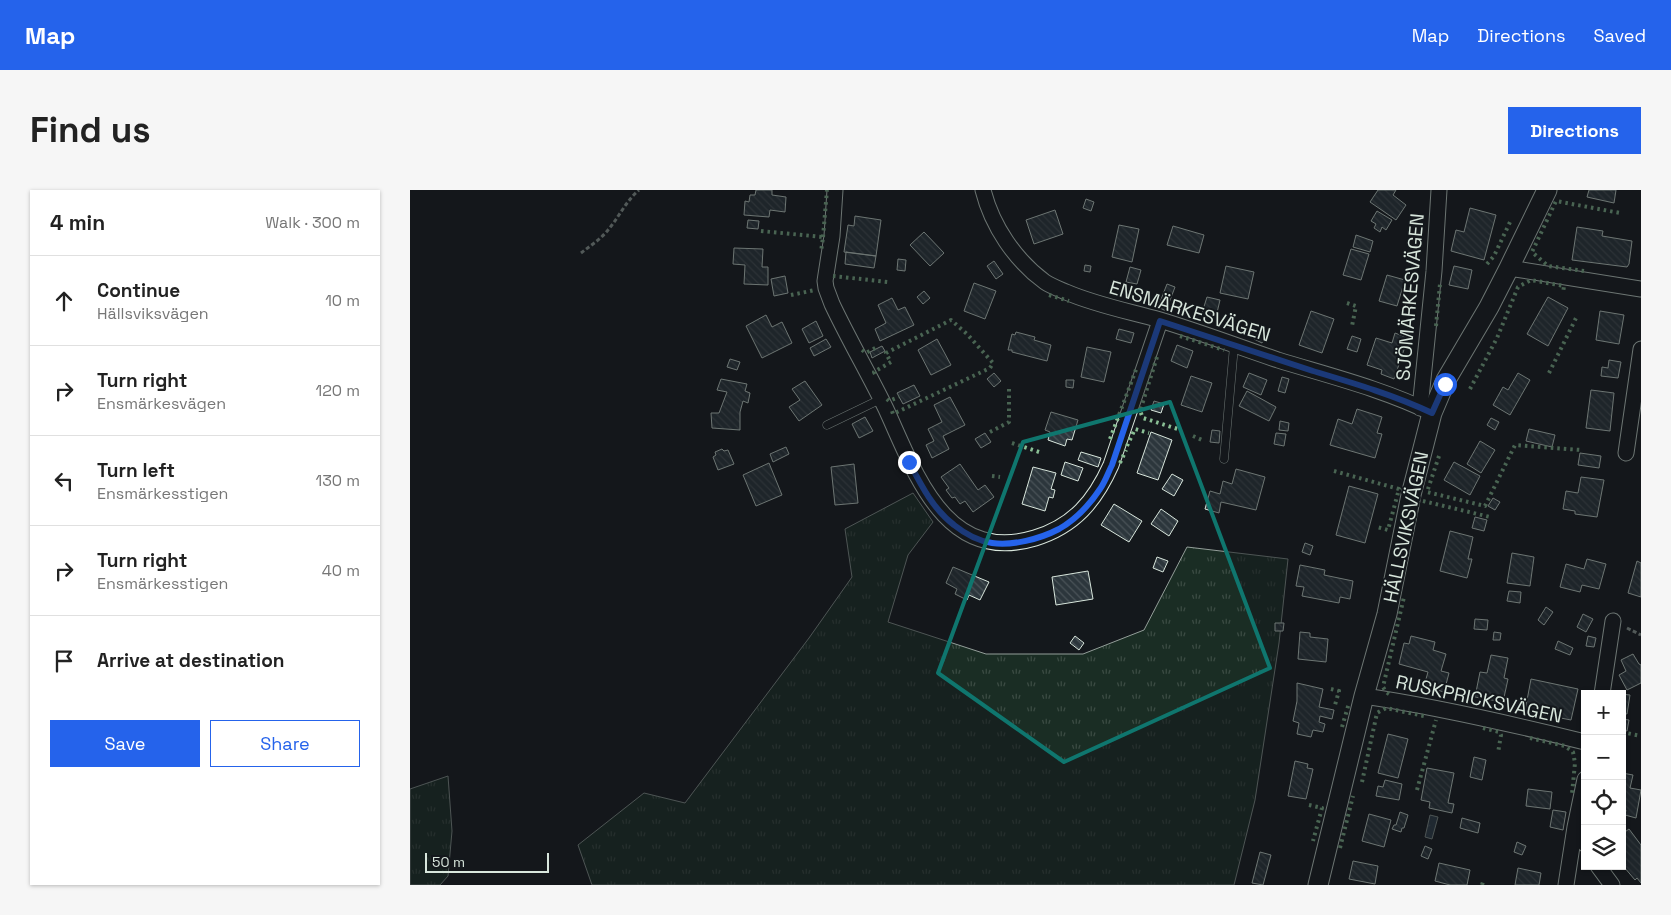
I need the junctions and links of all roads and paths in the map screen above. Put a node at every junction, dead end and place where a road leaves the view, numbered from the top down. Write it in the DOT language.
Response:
graph roads {
  1 [pos="639,190"];
  2 [pos="835,190"];
  3 [pos="982,190"];
  4 [pos="1439,190"];
  5 [pos="1547,190"];
  6 [pos="581,253"];
  7 [pos="1509,268"];
  8 [pos="1641,289"];
  9 [pos="1160,321"];
  10 [pos="1234,346"];
  11 [pos="1641,349"];
  12 [pos="881,400"];
  13 [pos="1426,410"];
  14 [pos="828,425"];
  15 [pos="1626,453"];
  16 [pos="1224,459"];
  17 [pos="1613,621"];
  18 [pos="1603,690"];
  19 [pos="1364,696"];
  20 [pos="1581,741"];
  21 [pos="1585,780"];
  22 [pos="1575,827"];
  23 [pos="1581,837"];
  24 [pos="1601,870"];
  25 [pos="1318,885"];
  26 [pos="1566,885"];
  27 [pos="1612,885"];
  1 -- 6 [label="path"];
  2 -- 12 [label="street"];
  3 -- 9 [label="street, ENSMÄRKESVÄGEN"];
  4 -- 13 [label="street, SJÖMÄRKESVÄGEN"];
  5 -- 7 [label="street, HÄLLSVIKSVÄGEN"];
  7 -- 8 [label="street"];
  7 -- 13 [label="street, HÄLLSVIKSVÄGEN"];
  9 -- 10 [label="street, ENSMÄRKESVÄGEN"];
  9 -- 12 [label="street"];
  10 -- 13 [label="street, ENSMÄRKESVÄGEN"];
  10 -- 16 [label="lane"];
  11 -- 15 [label="street"];
  12 -- 14 [label="lane"];
  13 -- 19 [label="street, HÄLLSVIKSVÄGEN"];
  17 -- 18 [label="street"];
  19 -- 20 [label="street, RUSKPRICKSVÄGEN"];
  19 -- 25 [label="street, HÄLLSVIKSVÄGEN"];
  21 -- 22 [label="street"];
  22 -- 23 [label="street"];
  22 -- 26 [label="street"];
  24 -- 27 [label="street"];
}
